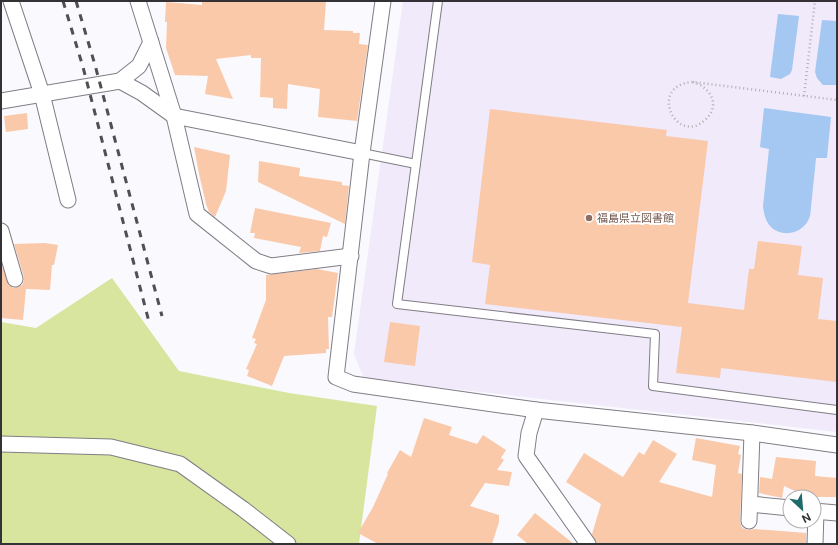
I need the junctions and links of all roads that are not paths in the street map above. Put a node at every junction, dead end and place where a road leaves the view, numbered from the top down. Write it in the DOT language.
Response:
graph roads {
  1 [pos="11,1"];
  2 [pos="138,1"];
  3 [pos="383,1"];
  4 [pos="438,1"];
  5 [pos="151,42"];
  6 [pos="120,81"];
  7 [pos="42,94"];
  8 [pos="1,101"];
  9 [pos="174,116"];
  10 [pos="362,153"];
  11 [pos="416,164"];
  12 [pos="68,200"];
  13 [pos="1,231"];
  14 [pos="351,256"];
  15 [pos="15,279"];
  16 [pos="536,410"];
  17 [pos="837,410"];
  18 [pos="752,433"];
  19 [pos="1,444"];
  20 [pos="837,445"];
  21 [pos="750,504"];
  22 [pos="782,507"];
  23 [pos="822,512"];
  24 [pos="837,513"];
  25 [pos="749,521"];
  26 [pos="815,529"];
  27 [pos="288,544"];
  28 [pos="588,544"];
  29 [pos="815,544"];
  1 -- 7 [label="street"];
  2 -- 5 [label="street"];
  3 -- 10 [label="street"];
  4 -- 11 [label="lane"];
  5 -- 6 [label="street"];
  5 -- 9 [label="street"];
  6 -- 7 [label="street"];
  6 -- 9 [label="street"];
  7 -- 8 [label="street"];
  7 -- 12 [label="street"];
  9 -- 10 [label="street"];
  9 -- 14 [label="street"];
  10 -- 11 [label="lane"];
  10 -- 14 [label="street"];
  11 -- 17 [label="lane"];
  13 -- 15 [label="street"];
  14 -- 16 [label="street"];
  16 -- 18 [label="street"];
  16 -- 28 [label="street"];
  18 -- 20 [label="street"];
  18 -- 21 [label="street"];
  19 -- 27 [label="street"];
  21 -- 22 [label="street"];
  21 -- 25 [label="street"];
  23 -- 24 [label="street"];
  26 -- 29 [label="street"];
}
